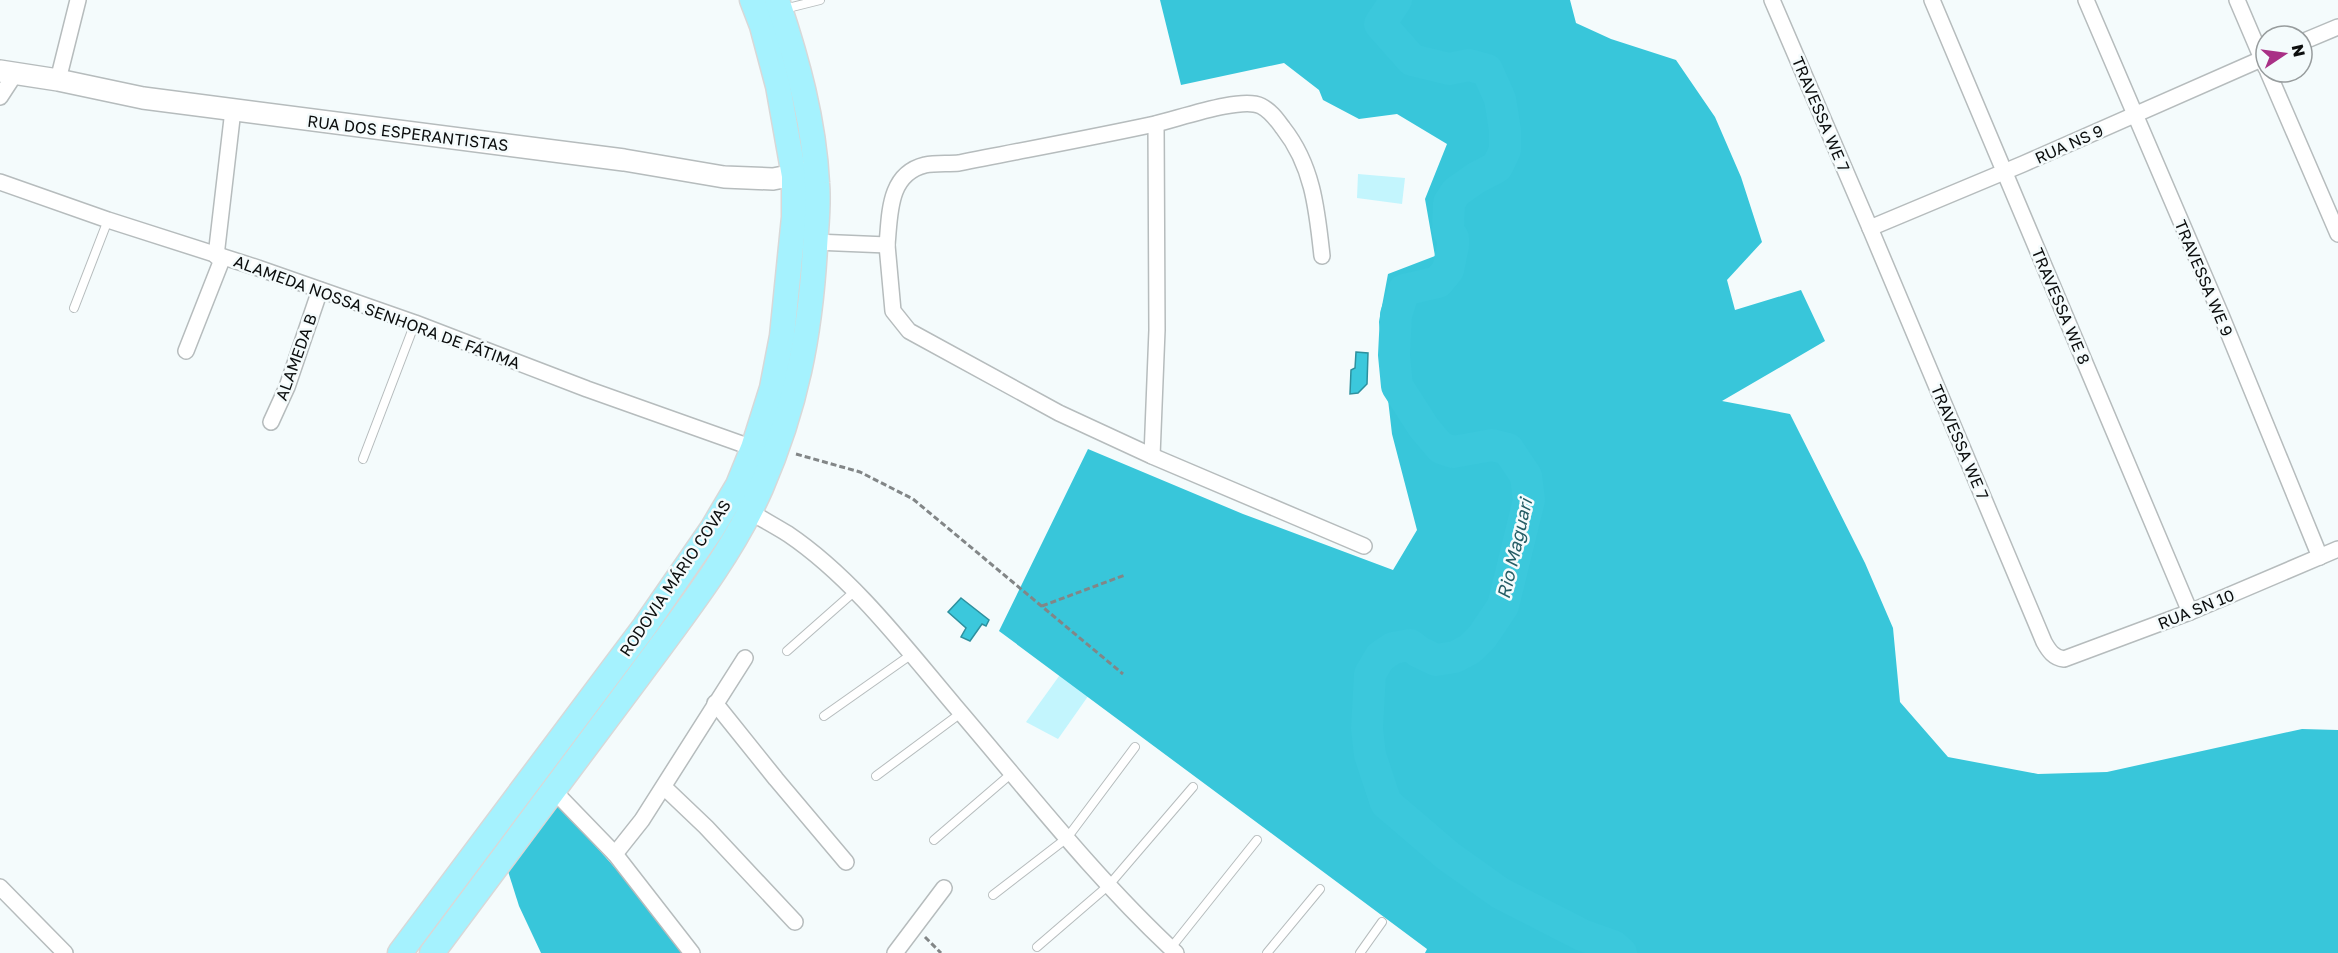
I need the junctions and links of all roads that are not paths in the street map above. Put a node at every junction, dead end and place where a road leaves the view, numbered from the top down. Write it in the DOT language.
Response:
graph roads {
  1 [pos="78,0"];
  2 [pos="752,0"];
  3 [pos="820,0"];
  4 [pos="1772,0"];
  5 [pos="1932,0"];
  6 [pos="2086,0"];
  7 [pos="2237,0"];
  8 [pos="779,5"];
  9 [pos="2338,27"];
  10 [pos="2314,37"];
  11 [pos="2254,39"];
  12 [pos="2254,68"];
  13 [pos="8,72"];
  14 [pos="58,80"];
  15 [pos="2274,84"];
  16 [pos="0,97"];
  17 [pos="232,110"];
  18 [pos="2134,115"];
  19 [pos="1156,124"];
  20 [pos="2004,171"];
  21 [pos="805,173"];
  22 [pos="0,182"];
  23 [pos="108,220"];
  24 [pos="1870,228"];
  25 [pos="2338,234"];
  26 [pos="815,242"];
  27 [pos="887,245"];
  28 [pos="220,256"];
  29 [pos="1322,256"];
  30 [pos="320,290"];
  31 [pos="74,308"];
  32 [pos="415,323"];
  33 [pos="186,351"];
  34 [pos="271,422"];
  35 [pos="765,448"];
  36 [pos="1152,456"];
  37 [pos="363,459"];
  38 [pos="749,511"];
  39 [pos="1364,546"];
  40 [pos="2338,549"];
  41 [pos="2320,557"];
  42 [pos="855,591"];
  43 [pos="2190,612"];
  44 [pos="787,651"];
  45 [pos="912,654"];
  46 [pos="2053,655"];
  47 [pos="745,658"];
  48 [pos="716,703"];
  49 [pos="961,713"];
  50 [pos="824,716"];
  51 [pos="1135,747"];
  52 [pos="1012,773"];
  53 [pos="876,776"];
  54 [pos="664,787"];
  55 [pos="1193,787"];
  56 [pos="554,791"];
  57 [pos="1067,838"];
  58 [pos="934,840"];
  59 [pos="1257,840"];
  60 [pos="481,845"];
  61 [pos="615,854"];
  62 [pos="502,861"];
  63 [pos="846,862"];
  64 [pos="1109,885"];
  65 [pos="0,887"];
  66 [pos="944,888"];
  67 [pos="1320,889"];
  68 [pos="993,895"];
  69 [pos="795,922"];
  70 [pos="1382,922"];
  71 [pos="1037,947"];
  72 [pos="1171,951"];
  73 [pos="65,953"];
  74 [pos="400,953"];
  75 [pos="432,953"];
  76 [pos="692,953"];
  77 [pos="895,953"];
  78 [pos="1267,953"];
  79 [pos="1360,953"];
  1 -- 14 [label="street"];
  2 -- 21 [label="main road, RODOVIA MÁRIO COVAS"];
  3 -- 8 [label="lane"];
  4 -- 24 [label="street, TRAVESSA WE 7"];
  5 -- 20 [label="street, TRAVESSA WE 8"];
  6 -- 18 [label="street, TRAVESSA WE 9"];
  7 -- 11 [label="street"];
  8 -- 21 [label="main road, RODOVIA MÁRIO COVAS"];
  9 -- 10 [label="street"];
  12 -- 18 [label="street, RUA NS 9"];
  13 -- 14 [label="main road, RUA DOS ESPERANTISTAS"];
  13 -- 16 [label="street"];
  14 -- 17 [label="main road, RUA DOS ESPERANTISTAS"];
  15 -- 25 [label="street"];
  17 -- 21 [label="main road, RUA DOS ESPERANTISTAS"];
  17 -- 28 [label="street"];
  18 -- 20 [label="street, RUA NS 9"];
  18 -- 41 [label="street, TRAVESSA WE 9"];
  19 -- 27 [label="street"];
  19 -- 29 [label="street"];
  19 -- 36 [label="street"];
  20 -- 24 [label="street, RUA NS 9"];
  20 -- 43 [label="street, TRAVESSA WE 8"];
  21 -- 26 [label="main road, RODOVIA MÁRIO COVAS"];
  21 -- 35 [label="main road, RODOVIA MÁRIO COVAS"];
  22 -- 23 [label="street, ALAMEDA NOSSA SENHORA DE FÁTIMA"];
  23 -- 28 [label="street, ALAMEDA NOSSA SENHORA DE FÁTIMA"];
  23 -- 31 [label="lane"];
  24 -- 46 [label="street, TRAVESSA WE 7"];
  26 -- 27 [label="street"];
  26 -- 35 [label="main road, RODOVIA MÁRIO COVAS"];
  27 -- 36 [label="street"];
  28 -- 30 [label="street, ALAMEDA NOSSA SENHORA DE FÁTIMA"];
  28 -- 33 [label="street"];
  30 -- 32 [label="street, ALAMEDA NOSSA SENHORA DE FÁTIMA"];
  30 -- 34 [label="street, ALAMEDA B"];
  32 -- 35 [label="street, ALAMEDA NOSSA SENHORA DE FÁTIMA"];
  32 -- 37 [label="lane"];
  35 -- 38 [label="main road, RODOVIA MÁRIO COVAS"];
  35 -- 60 [label="main road, RODOVIA MÁRIO COVAS"];
  36 -- 39 [label="street"];
  38 -- 42 [label="street"];
  38 -- 56 [label="main road, RODOVIA MÁRIO COVAS"];
  40 -- 41 [label="street, RUA SN 10"];
  41 -- 43 [label="street, RUA SN 10"];
  42 -- 44 [label="lane"];
  42 -- 45 [label="street"];
  43 -- 46 [label="street, RUA SN 10"];
  45 -- 49 [label="street"];
  45 -- 50 [label="lane"];
  47 -- 48 [label="street"];
  48 -- 54 [label="street"];
  48 -- 63 [label="street"];
  49 -- 52 [label="street"];
  49 -- 53 [label="lane"];
  51 -- 57 [label="lane"];
  52 -- 57 [label="street"];
  52 -- 58 [label="lane"];
  54 -- 61 [label="street"];
  54 -- 69 [label="street"];
  55 -- 64 [label="lane"];
  56 -- 61 [label="street"];
  56 -- 62 [label="main road, RODOVIA MÁRIO COVAS"];
  57 -- 64 [label="street"];
  57 -- 68 [label="lane"];
  59 -- 72 [label="lane"];
  60 -- 62 [label="main road"];
  60 -- 74 [label="main road, RODOVIA MÁRIO COVAS"];
  61 -- 76 [label="street"];
  62 -- 75 [label="main road, RODOVIA MÁRIO COVAS"];
  64 -- 71 [label="lane"];
  64 -- 72 [label="street"];
  65 -- 73 [label="street"];
  66 -- 77 [label="street"];
  67 -- 78 [label="lane"];
  70 -- 79 [label="lane"];
}
